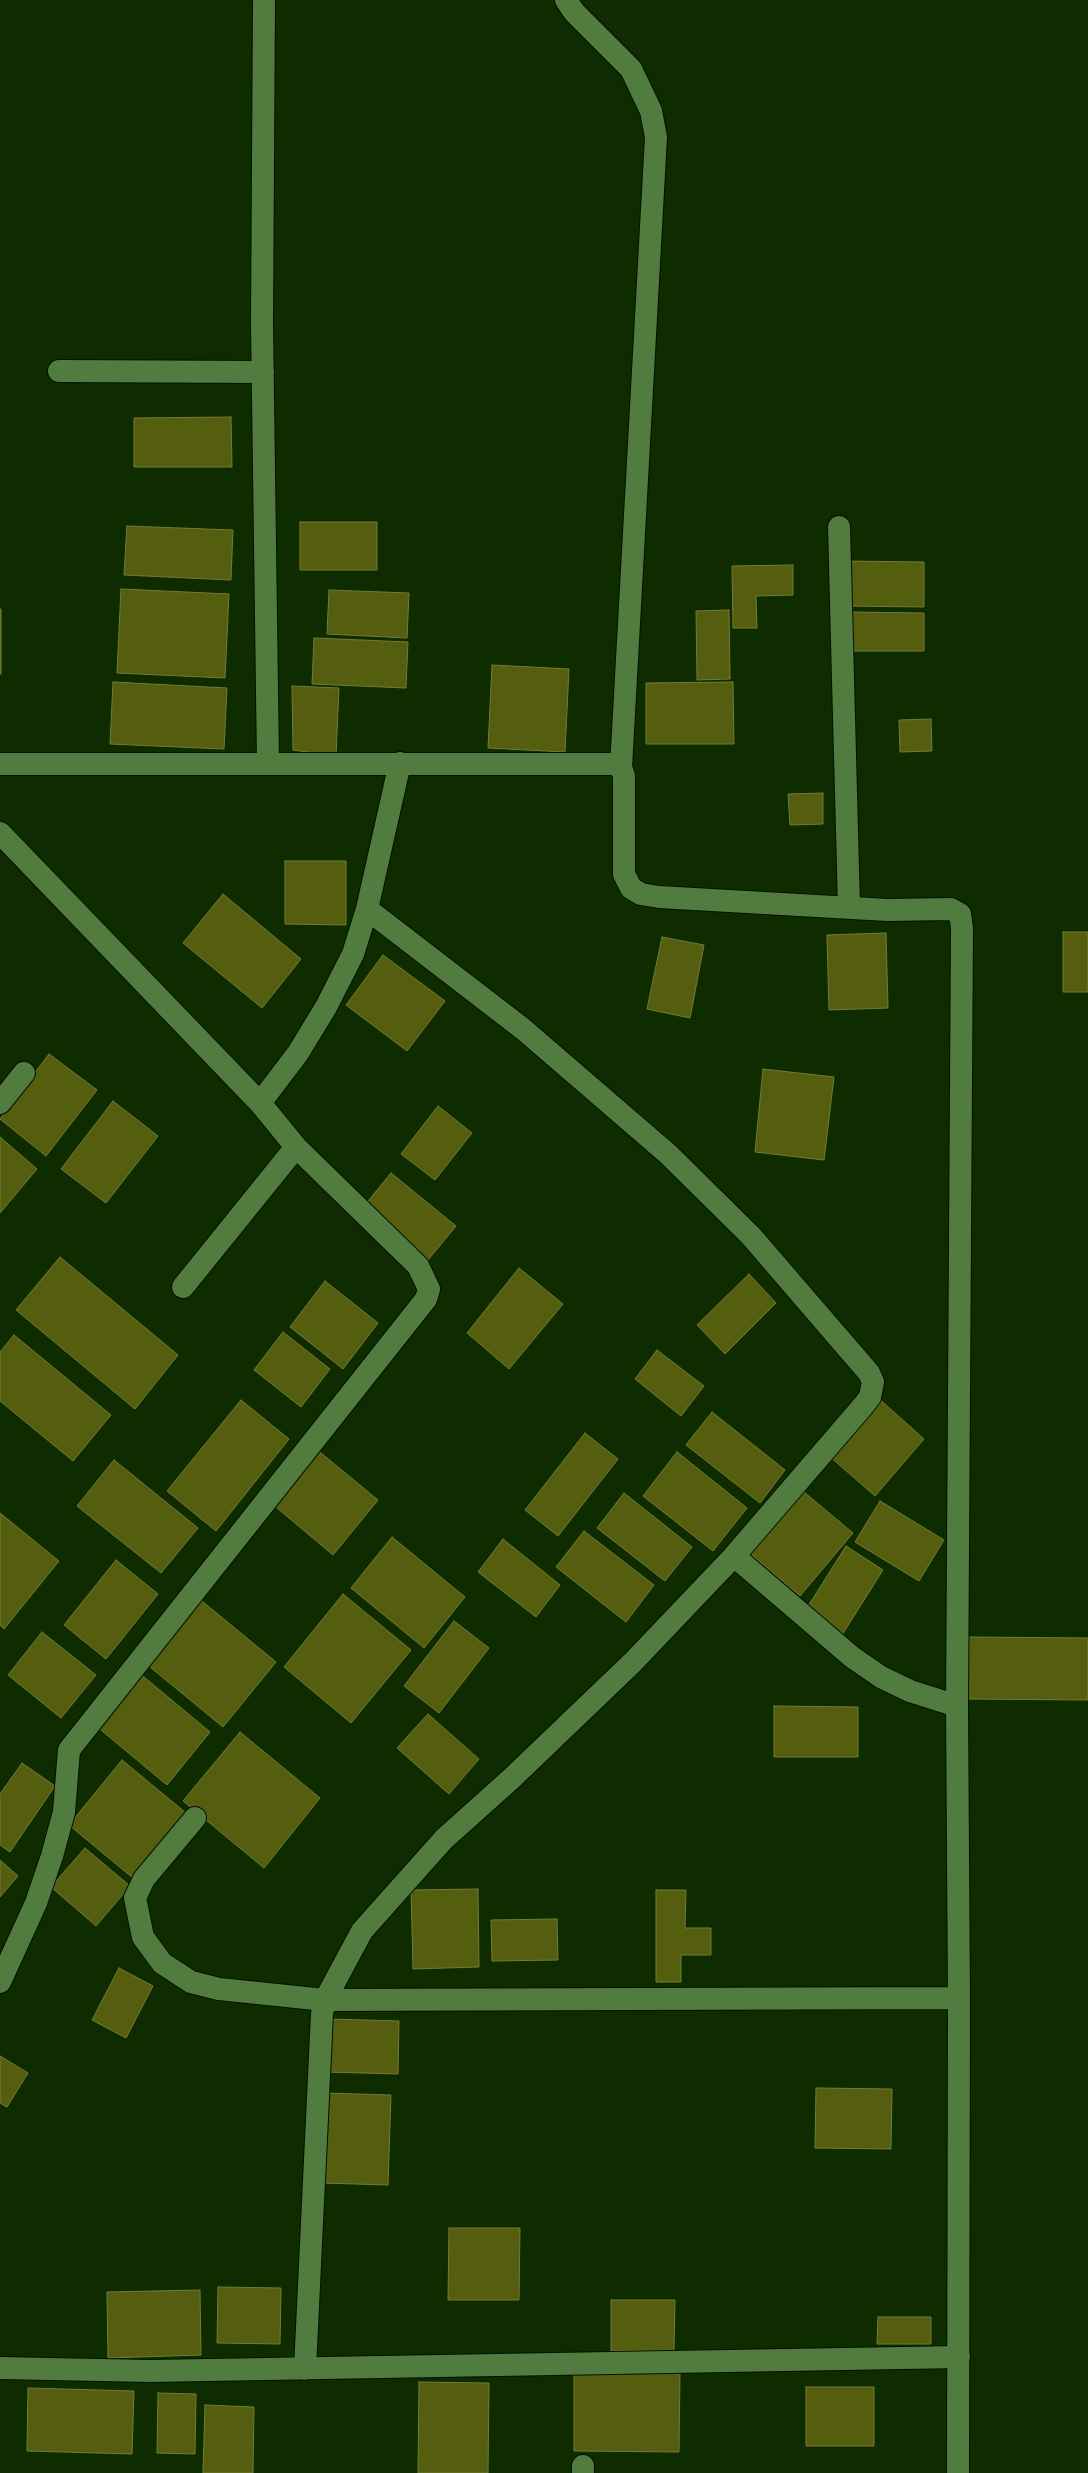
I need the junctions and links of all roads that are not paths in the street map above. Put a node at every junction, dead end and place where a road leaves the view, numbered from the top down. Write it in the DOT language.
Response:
graph roads {
  1 [pos="264,0"];
  2 [pos="566,0"];
  3 [pos="59,370"];
  4 [pos="263,372"];
  5 [pos="839,527"];
  6 [pos="400,763"];
  7 [pos="0,764"];
  8 [pos="268,764"];
  9 [pos="621,767"];
  10 [pos="0,833"];
  11 [pos="849,907"];
  12 [pos="367,909"];
  13 [pos="24,1073"];
  14 [pos="0,1103"];
  15 [pos="260,1104"];
  16 [pos="296,1147"];
  17 [pos="183,1288"];
  18 [pos="734,1556"];
  19 [pos="957,1706"];
  20 [pos="195,1818"];
  21 [pos="0,1982"];
  22 [pos="959,1998"];
  23 [pos="325,2000"];
  24 [pos="958,2357"];
  25 [pos="0,2368"];
  26 [pos="305,2369"];
  27 [pos="958,2473"];
  1 -- 4 [label="street"];
  2 -- 9 [label="street"];
  3 -- 4 [label="street"];
  4 -- 8 [label="street"];
  5 -- 11 [label="street"];
  6 -- 8 [label="street"];
  6 -- 9 [label="street"];
  6 -- 12 [label="street"];
  7 -- 8 [label="street"];
  9 -- 11 [label="street"];
  10 -- 15 [label="street"];
  11 -- 19 [label="street"];
  12 -- 15 [label="street"];
  12 -- 18 [label="street"];
  13 -- 14 [label="street"];
  15 -- 16 [label="street"];
  16 -- 17 [label="street"];
  16 -- 21 [label="street"];
  18 -- 19 [label="street"];
  18 -- 23 [label="street"];
  19 -- 22 [label="street"];
  20 -- 23 [label="street"];
  22 -- 23 [label="street"];
  22 -- 24 [label="street"];
  23 -- 26 [label="street"];
  24 -- 26 [label="street"];
  24 -- 27 [label="street"];
  25 -- 26 [label="street"];
}
